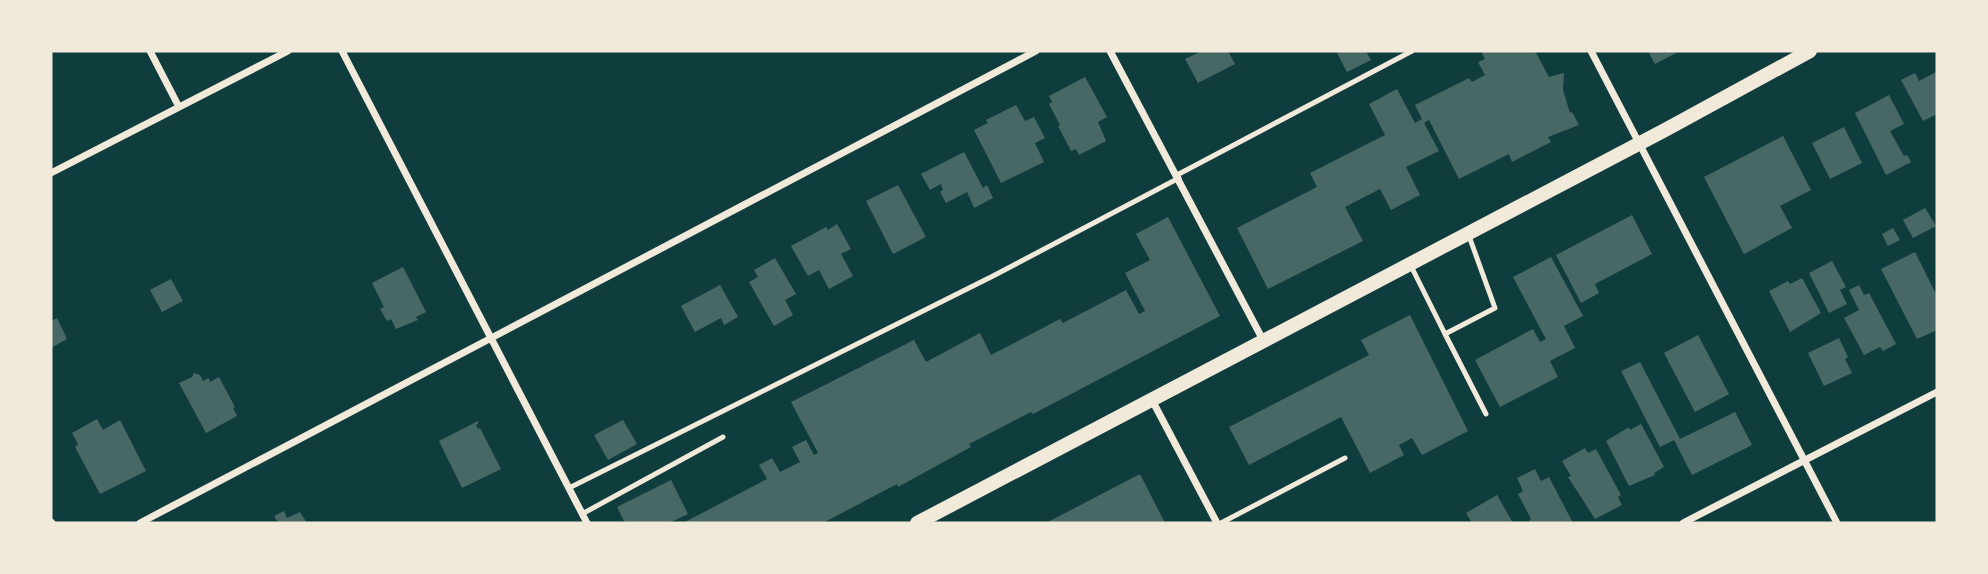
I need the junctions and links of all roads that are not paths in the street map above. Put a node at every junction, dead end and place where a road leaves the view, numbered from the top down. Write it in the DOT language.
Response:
graph roads {
  1 [pos="150,51"];
  2 [pos="288,51"];
  3 [pos="342,51"];
  4 [pos="1035,51"];
  5 [pos="1110,51"];
  6 [pos="1412,51"];
  7 [pos="1591,51"];
  8 [pos="1810,51"];
  9 [pos="179,107"];
  10 [pos="1639,142"];
  11 [pos="51,173"];
  12 [pos="1178,177"];
  13 [pos="1468,233"];
  14 [pos="1409,263"];
  15 [pos="1445,334"];
  16 [pos="491,338"];
  17 [pos="1263,340"];
  18 [pos="1937,392"];
  19 [pos="1152,400"];
  20 [pos="1486,414"];
  21 [pos="723,437"];
  22 [pos="1345,458"];
  23 [pos="1803,460"];
  24 [pos="569,488"];
  25 [pos="582,514"];
  26 [pos="140,523"];
  27 [pos="587,523"];
  28 [pos="917,523"];
  29 [pos="1219,523"];
  30 [pos="1684,523"];
  31 [pos="1837,523"];
  1 -- 9 [label="street"];
  2 -- 9 [label="street"];
  3 -- 16 [label="street"];
  4 -- 16 [label="street"];
  5 -- 12 [label="street"];
  6 -- 12 [label="lane"];
  7 -- 10 [label="street"];
  8 -- 10 [label="main road"];
  9 -- 11 [label="street"];
  10 -- 13 [label="main road"];
  10 -- 23 [label="street"];
  12 -- 17 [label="street"];
  12 -- 24 [label="lane"];
  13 -- 14 [label="main road"];
  13 -- 15 [label="lane"];
  14 -- 15 [label="lane"];
  14 -- 17 [label="main road"];
  15 -- 20 [label="lane"];
  16 -- 24 [label="street"];
  16 -- 26 [label="street"];
  17 -- 19 [label="main road"];
  18 -- 23 [label="street"];
  19 -- 28 [label="main road"];
  19 -- 29 [label="street"];
  21 -- 25 [label="lane"];
  22 -- 29 [label="lane"];
  23 -- 30 [label="street"];
  23 -- 31 [label="street"];
  24 -- 25 [label="street"];
  25 -- 27 [label="street"];
}
